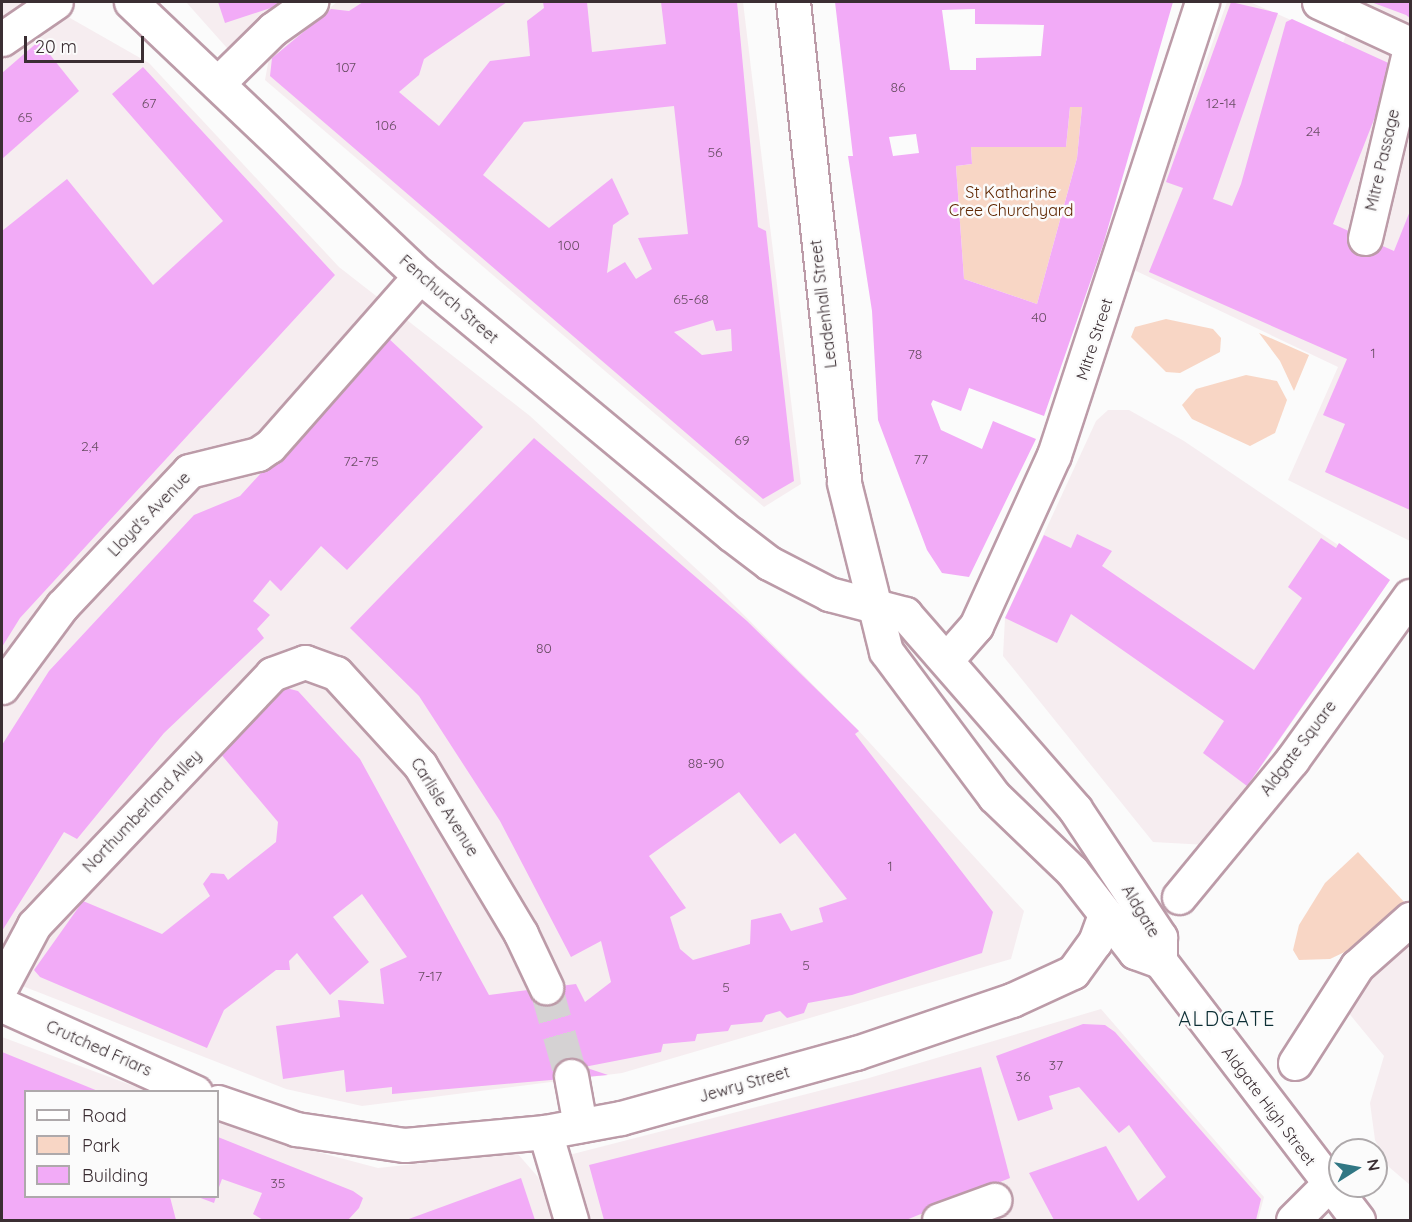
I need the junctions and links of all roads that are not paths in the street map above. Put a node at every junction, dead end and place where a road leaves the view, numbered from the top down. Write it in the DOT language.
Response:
graph roads {
  1 [pos="56,2"];
  2 [pos="131,2"];
  3 [pos="310,2"];
  4 [pos="793,2"];
  5 [pos="1202,2"];
  6 [pos="1319,2"];
  7 [pos="2,39"];
  8 [pos="1410,46"];
  9 [pos="218,83"];
  10 [pos="1365,238"];
  11 [pos="420,276"];
  12 [pos="787,573"];
  13 [pos="1410,596"];
  14 [pos="873,604"];
  15 [pos="947,659"];
  16 [pos="305,662"];
  17 [pos="2,687"];
  18 [pos="1179,897"];
  19 [pos="1105,914"];
  20 [pos="1410,920"];
  21 [pos="1160,961"];
  22 [pos="2,985"];
  23 [pos="546,987"];
  24 [pos="2,1005"];
  25 [pos="1295,1063"];
  26 [pos="571,1076"];
  27 [pos="191,1090"];
  28 [pos="219,1102"];
  29 [pos="580,1125"];
  30 [pos="545,1132"];
  31 [pos="1328,1184"];
  32 [pos="1328,1186"];
  33 [pos="1339,1198"];
  34 [pos="994,1200"];
  35 [pos="1356,1220"];
  36 [pos="571,1221"];
  37 [pos="939,1221"];
  38 [pos="1293,1221"];
  1 -- 7 [label="street"];
  2 -- 9 [label="street, Fenchurch Street"];
  3 -- 9 [label="street"];
  4 -- 14 [label="street, Leadenhall Street"];
  5 -- 15 [label="street, Mitre Street"];
  6 -- 8 [label="street"];
  8 -- 10 [label="street, Mitre Passage"];
  9 -- 11 [label="street, Fenchurch Street"];
  11 -- 12 [label="street, Fenchurch Street"];
  11 -- 17 [label="street, Lloyd's Avenue"];
  12 -- 14 [label="street, Aldgate"];
  13 -- 18 [label="street, Aldgate Square"];
  14 -- 15 [label="street, Aldgate"];
  14 -- 19 [label="street, Aldgate"];
  15 -- 21 [label="street, Aldgate"];
  16 -- 22 [label="street, Northumberland Alley"];
  16 -- 23 [label="street, Carlisle Avenue"];
  19 -- 21 [label="street, Aldgate"];
  19 -- 29 [label="street, Jewry Street"];
  20 -- 25 [label="street"];
  21 -- 31 [label="street, Aldgate High Street"];
  24 -- 27 [label="street, Crutched Friars"];
  26 -- 29 [label="street"];
  28 -- 30 [label="street, Jewry Street"];
  29 -- 30 [label="street, Jewry Street"];
  30 -- 36 [label="street"];
  32 -- 38 [label="street"];
  33 -- 35 [label="street, Aldgate High Street"];
  34 -- 37 [label="street"];
}
